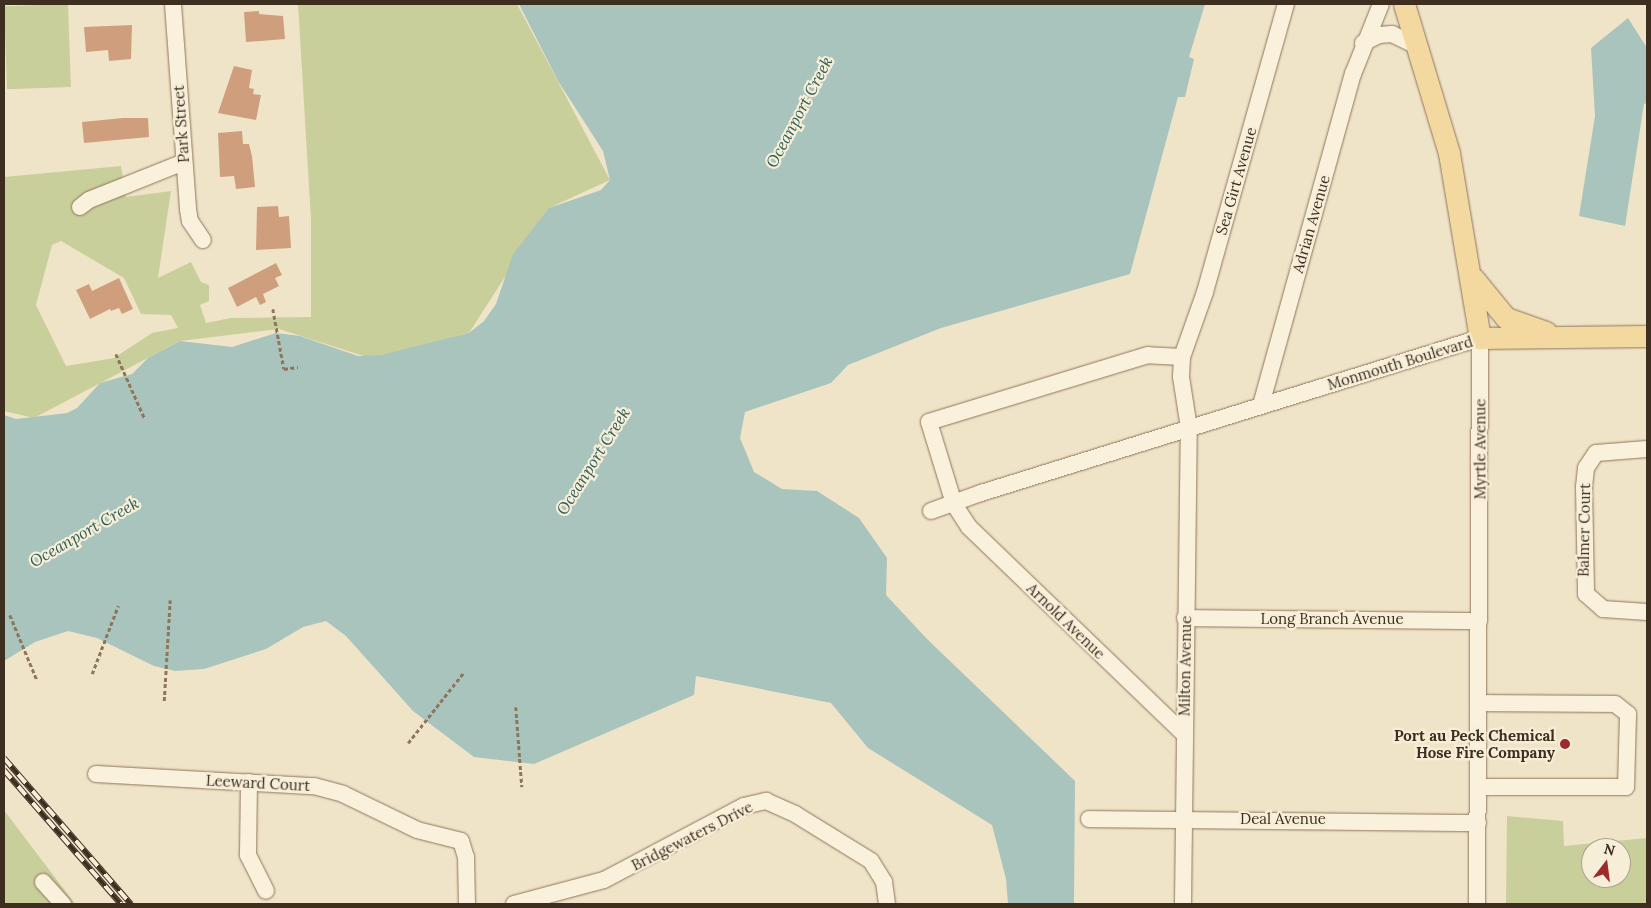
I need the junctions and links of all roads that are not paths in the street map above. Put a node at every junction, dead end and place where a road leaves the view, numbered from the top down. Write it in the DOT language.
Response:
graph roads {
  1 [pos="173,4"];
  2 [pos="1286,4"];
  3 [pos="1381,4"];
  4 [pos="1404,4"];
  5 [pos="1363,43"];
  6 [pos="1420,47"];
  7 [pos="184,162"];
  8 [pos="80,207"];
  9 [pos="203,240"];
  10 [pos="1472,277"];
  11 [pos="1647,336"];
  12 [pos="1560,337"];
  13 [pos="1480,338"];
  14 [pos="1182,357"];
  15 [pos="1261,405"];
  16 [pos="1189,428"];
  17 [pos="1647,449"];
  18 [pos="954,504"];
  19 [pos="931,511"];
  20 [pos="1647,612"];
  21 [pos="1185,618"];
  22 [pos="1479,621"];
  23 [pos="1478,703"];
  24 [pos="1184,734"];
  25 [pos="96,774"];
  26 [pos="249,782"];
  27 [pos="1478,787"];
  28 [pos="1183,818"];
  29 [pos="1089,819"];
  30 [pos="1478,823"];
  31 [pos="43,882"];
  32 [pos="266,891"];
  33 [pos="63,904"];
  34 [pos="467,904"];
  35 [pos="514,904"];
  36 [pos="887,904"];
  37 [pos="1183,904"];
  38 [pos="1477,904"];
  1 -- 7 [label="street, Park Street"];
  2 -- 14 [label="street, Sea Girt Avenue"];
  3 -- 5 [label="street, Adrian Avenue"];
  4 -- 6 [label="main road, Myrtle Avenue"];
  5 -- 6 [label="street"];
  5 -- 15 [label="street, Adrian Avenue"];
  6 -- 10 [label="main road, Myrtle Avenue"];
  7 -- 8 [label="street"];
  7 -- 9 [label="street, Park Street"];
  10 -- 12 [label="main road"];
  10 -- 13 [label="main road, Myrtle Avenue"];
  11 -- 12 [label="main road, Monmouth Boulevard"];
  12 -- 13 [label="main road, Monmouth Boulevard"];
  13 -- 15 [label="street, Monmouth Boulevard"];
  13 -- 22 [label="street, Myrtle Avenue"];
  14 -- 16 [label="street"];
  14 -- 18 [label="street"];
  15 -- 16 [label="street, Monmouth Boulevard"];
  16 -- 18 [label="street, Monmouth Boulevard"];
  16 -- 21 [label="street, Milton Avenue"];
  17 -- 20 [label="street, Balmer Court"];
  18 -- 19 [label="street, Monmouth Boulevard"];
  18 -- 24 [label="street, Arnold Avenue"];
  21 -- 22 [label="street, Long Branch Avenue"];
  21 -- 24 [label="street, Milton Avenue"];
  22 -- 23 [label="street, Myrtle Avenue"];
  23 -- 27 [label="street, Myrtle Avenue"];
  23 -- 27 [label="street"];
  24 -- 28 [label="street, Milton Avenue"];
  25 -- 26 [label="street, Leeward Court"];
  26 -- 32 [label="street"];
  26 -- 34 [label="street, Leeward Court"];
  27 -- 30 [label="street, Myrtle Avenue"];
  28 -- 29 [label="street, Deal Avenue"];
  28 -- 30 [label="street, Deal Avenue"];
  28 -- 37 [label="street, Milton Avenue"];
  30 -- 38 [label="street, Myrtle Avenue"];
  31 -- 33 [label="street"];
  35 -- 36 [label="street, Bridgewaters Drive"];
}
